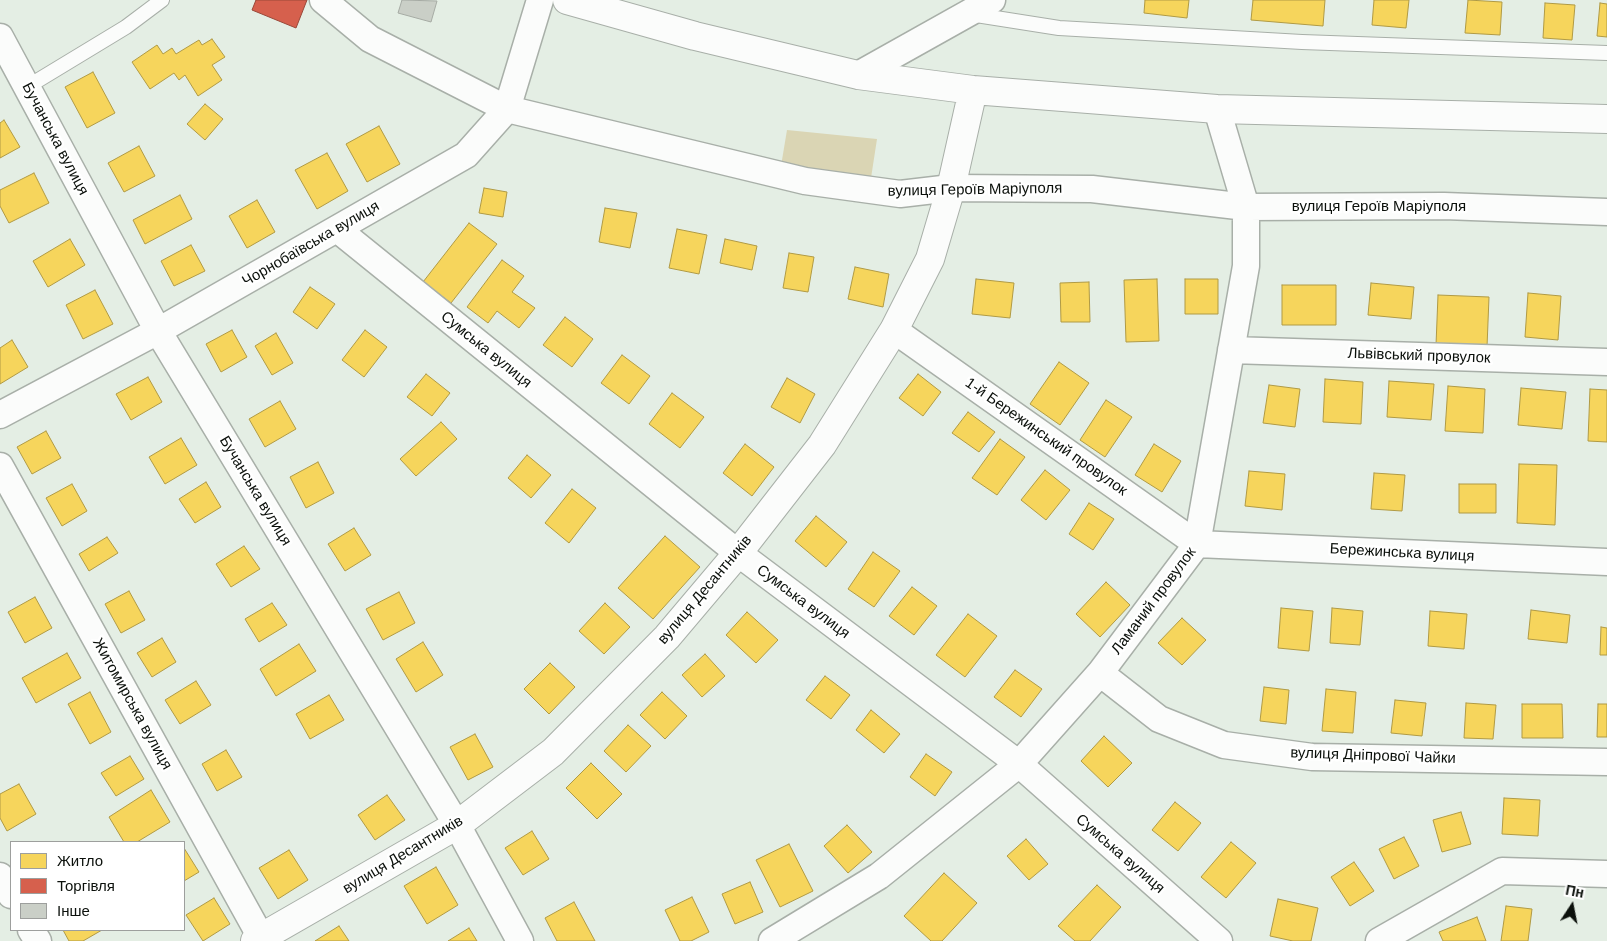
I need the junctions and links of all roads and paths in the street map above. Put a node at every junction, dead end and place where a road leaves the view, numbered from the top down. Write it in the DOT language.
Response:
graph roads {
  1 [pos="162,0"];
  2 [pos="323,0"];
  3 [pos="540,0"];
  4 [pos="567,0"];
  5 [pos="992,0"];
  6 [pos="967,14"];
  7 [pos="0,36"];
  8 [pos="1607,53"];
  9 [pos="858,75"];
  10 [pos="27,87"];
  11 [pos="973,90"];
  12 [pos="507,109"];
  13 [pos="1217,109"];
  14 [pos="1607,119"];
  15 [pos="951,188"];
  16 [pos="1246,206"];
  17 [pos="1607,212"];
  18 [pos="337,229"];
  19 [pos="894,330"];
  20 [pos="158,331"];
  21 [pos="1232,350"];
  22 [pos="1607,362"];
  23 [pos="0,415"];
  24 [pos="0,466"];
  25 [pos="1197,544"];
  26 [pos="738,552"];
  27 [pos="1607,562"];
  28 [pos="1100,673"];
  29 [pos="1607,762"];
  30 [pos="1019,764"];
  31 [pos="457,825"];
  32 [pos="1607,874"];
  33 [pos="0,876"];
  34 [pos="10,893"];
  35 [pos="260,940"];
  36 [pos="520,941"];
  37 [pos="772,941"];
  38 [pos="1219,941"];
  39 [pos="1379,941"];
  1 -- 10 [label="lane"];
  2 -- 12 [label="street, вулиця Героїв Маріуполя"];
  3 -- 12 [label="street, Чорнобаївська вулиця"];
  4 -- 9 [label="street"];
  5 -- 6 [label="street"];
  6 -- 8 [label="lane"];
  6 -- 9 [label="street"];
  7 -- 10 [label="street, Бучанська вулиця"];
  9 -- 11 [label="street"];
  10 -- 20 [label="street, Бучанська вулиця"];
  11 -- 13 [label="street"];
  11 -- 15 [label="street, вулиця Десантників"];
  12 -- 15 [label="street, вулиця Героїв Маріуполя"];
  12 -- 18 [label="street, Чорнобаївська вулиця"];
  13 -- 14 [label="street"];
  13 -- 16 [label="street, Ламаний провулок"];
  15 -- 16 [label="street, вулиця Героїв Маріуполя"];
  15 -- 19 [label="street, вулиця Десантників"];
  16 -- 17 [label="street, вулиця Героїв Маріуполя"];
  16 -- 21 [label="street, Ламаний провулок"];
  18 -- 20 [label="street, Чорнобаївська вулиця"];
  18 -- 26 [label="street, Сумська вулиця"];
  19 -- 25 [label="street, 1-й Бережинський провулок"];
  19 -- 26 [label="street, вулиця Десантників"];
  20 -- 23 [label="street, Чорнобаївська вулиця"];
  20 -- 31 [label="street, Бучанська вулиця"];
  21 -- 22 [label="street, Львівський провулок"];
  21 -- 25 [label="street, Ламаний провулок"];
  24 -- 35 [label="street, Житомирська вулиця"];
  25 -- 27 [label="street, Бережинська вулиця"];
  25 -- 28 [label="street, Ламаний провулок"];
  26 -- 30 [label="street, Сумська вулиця"];
  26 -- 31 [label="street, вулиця Десантників"];
  28 -- 29 [label="street, вулиця Дніпрової Чайки"];
  28 -- 30 [label="street, Ламаний провулок"];
  30 -- 37 [label="street, Ламаний провулок"];
  30 -- 38 [label="street, Сумська вулиця"];
  31 -- 35 [label="street, вулиця Десантників"];
  31 -- 36 [label="street, Бучанська вулиця"];
  32 -- 39 [label="street"];
  33 -- 34 [label="street"];
}
